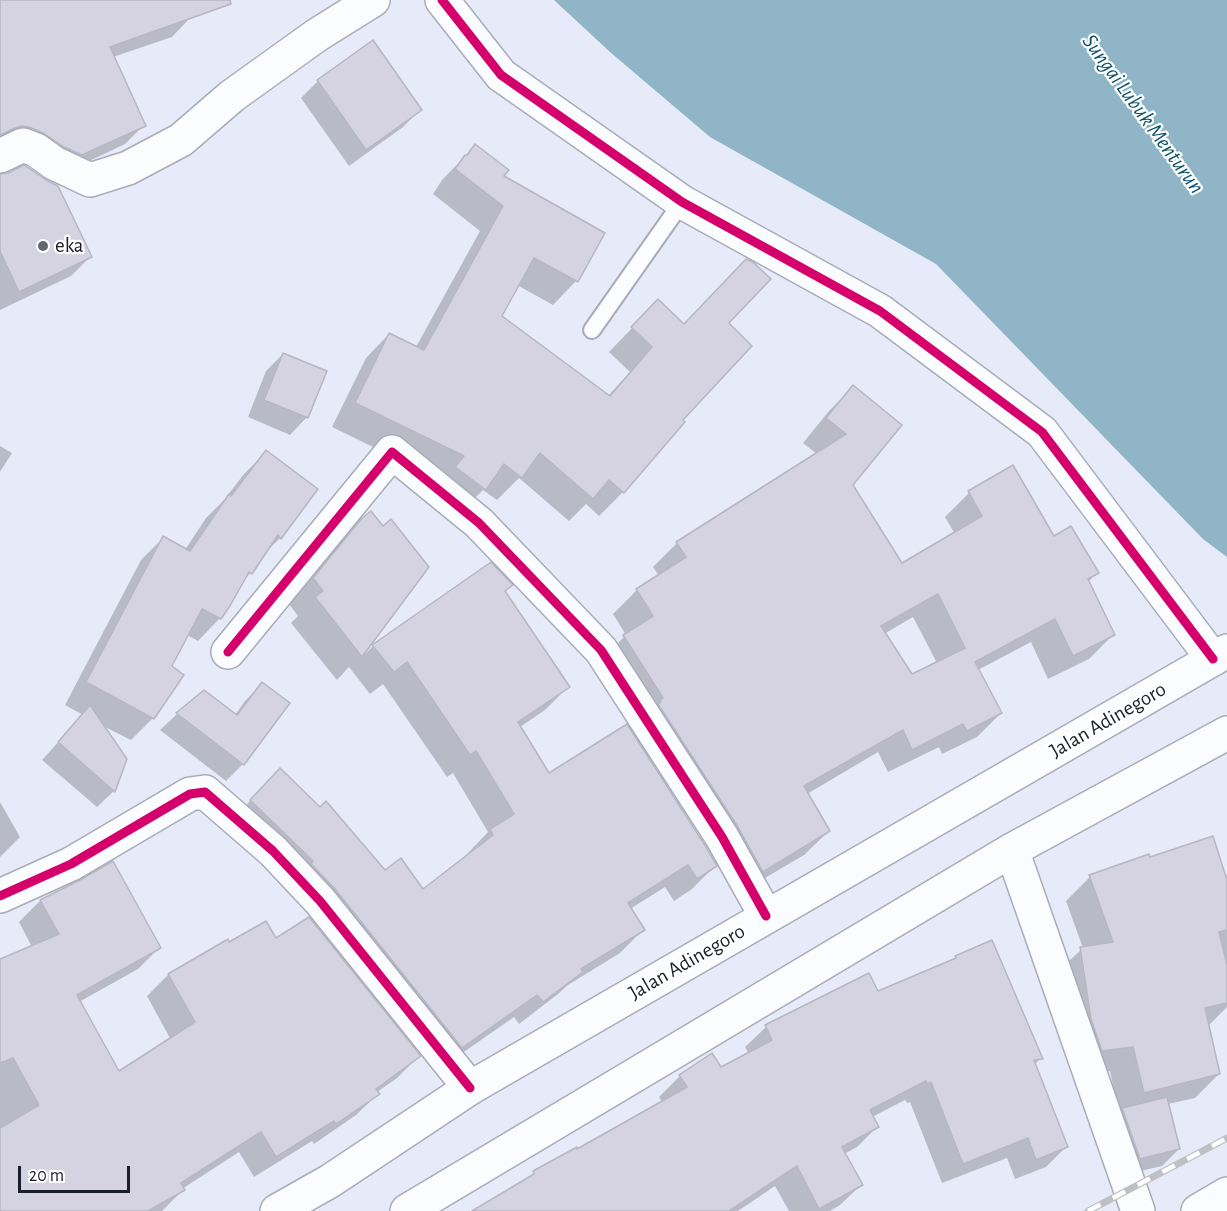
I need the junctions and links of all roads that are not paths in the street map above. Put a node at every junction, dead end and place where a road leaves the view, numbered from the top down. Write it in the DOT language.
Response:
graph roads {
  1 [pos="373,0"];
  2 [pos="442,0"];
  3 [pos="0,156"];
  4 [pos="682,202"];
  5 [pos="592,330"];
  6 [pos="228,652"];
  7 [pos="1220,655"];
  8 [pos="1227,734"];
  9 [pos="1012,850"];
  10 [pos="0,896"];
  11 [pos="766,916"];
  12 [pos="470,1088"];
  13 [pos="1227,1194"];
  14 [pos="333,1196"];
  15 [pos="277,1211"];
  16 [pos="407,1211"];
  17 [pos="1138,1211"];
  18 [pos="1198,1211"];
  1 -- 3 [label="main road"];
  2 -- 4 [label="main road"];
  4 -- 5 [label="lane"];
  4 -- 7 [label="main road"];
  6 -- 11 [label="main road"];
  7 -- 11 [label="main road, Jalan Adinegoro"];
  8 -- 9 [label="main road"];
  9 -- 16 [label="main road"];
  9 -- 17 [label="main road"];
  10 -- 12 [label="main road"];
  11 -- 12 [label="main road, Jalan Adinegoro"];
  12 -- 14 [label="main road, Jalan Adinegoro"];
  13 -- 18 [label="main road"];
  14 -- 15 [label="main road, Jalan Adinegoro"];
}
